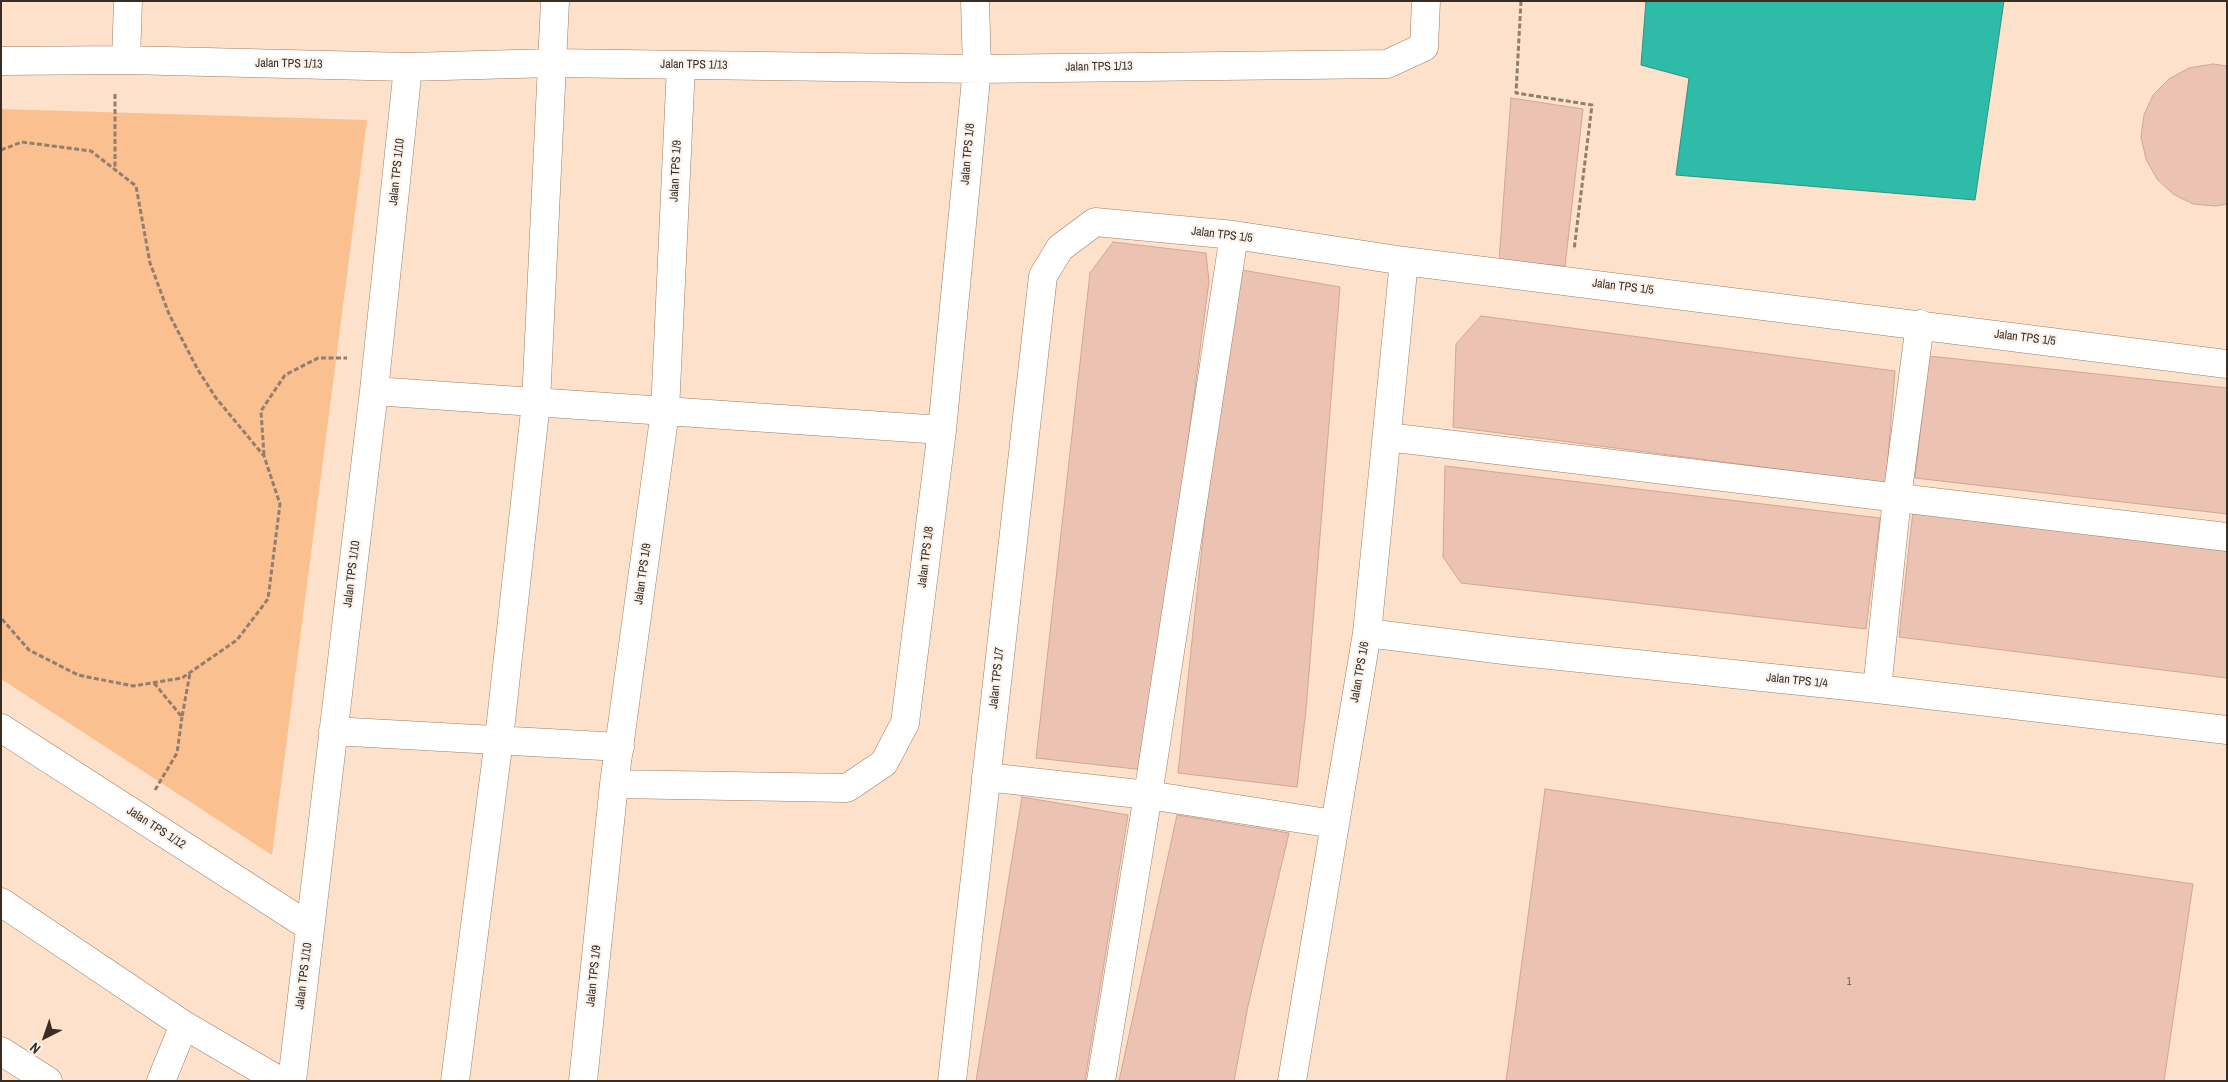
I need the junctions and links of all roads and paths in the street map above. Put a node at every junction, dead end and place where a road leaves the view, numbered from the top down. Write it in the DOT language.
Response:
graph roads {
  1 [pos="128,1"];
  2 [pos="555,1"];
  3 [pos="975,1"];
  4 [pos="1426,1"];
  5 [pos="1521,1"];
  6 [pos="126,60"];
  7 [pos="1,61"];
  8 [pos="552,63"];
  9 [pos="681,65"];
  10 [pos="408,67"];
  11 [pos="976,69"];
  12 [pos="114,94"];
  13 [pos="1,150"];
  14 [pos="115,170"];
  15 [pos="1234,235"];
  16 [pos="1404,260"];
  17 [pos="1043,276"];
  18 [pos="1570,281"];
  19 [pos="1920,324"];
  20 [pos="352,359"];
  21 [pos="2227,364"];
  22 [pos="374,391"];
  23 [pos="536,402"];
  24 [pos="665,411"];
  25 [pos="942,430"];
  26 [pos="1387,437"];
  27 [pos="264,456"];
  28 [pos="1897,498"];
  29 [pos="2227,537"];
  30 [pos="1,618"];
  31 [pos="1367,633"];
  32 [pos="190,672"];
  33 [pos="154,683"];
  34 [pos="1877,690"];
  35 [pos="182,717"];
  36 [pos="1,728"];
  37 [pos="2227,730"];
  38 [pos="333,731"];
  39 [pos="499,739"];
  40 [pos="620,747"];
  41 [pos="986,777"];
  42 [pos="614,784"];
  43 [pos="1148,795"];
  44 [pos="152,796"];
  45 [pos="1334,824"];
  46 [pos="1,902"];
  47 [pos="310,928"];
  48 [pos="184,1024"];
  49 [pos="1,1051"];
  50 [pos="48,1081"];
  51 [pos="161,1081"];
  52 [pos="280,1081"];
  53 [pos="292,1081"];
  54 [pos="454,1081"];
  55 [pos="583,1081"];
  56 [pos="952,1081"];
  57 [pos="1101,1081"];
  58 [pos="1292,1081"];
  1 -- 6 [label="street"];
  2 -- 8 [label="street"];
  3 -- 11 [label="street, Jalan TPS 1/8"];
  4 -- 11 [label="street, Jalan TPS 1/13"];
  5 -- 18 [label="path"];
  6 -- 7 [label="street, Jalan TPS 1/13"];
  6 -- 10 [label="street, Jalan TPS 1/13"];
  8 -- 9 [label="street, Jalan TPS 1/13"];
  8 -- 10 [label="street, Jalan TPS 1/13"];
  8 -- 23 [label="street"];
  9 -- 11 [label="street, Jalan TPS 1/13"];
  9 -- 24 [label="street, Jalan TPS 1/9"];
  10 -- 22 [label="street, Jalan TPS 1/10"];
  11 -- 25 [label="street, Jalan TPS 1/8"];
  12 -- 14 [label="path"];
  13 -- 14 [label="path"];
  14 -- 27 [label="path"];
  15 -- 16 [label="street, Jalan TPS 1/5"];
  15 -- 17 [label="street, Jalan TPS 1/5"];
  15 -- 43 [label="street"];
  16 -- 18 [label="street, Jalan TPS 1/5"];
  16 -- 26 [label="street, Jalan TPS 1/6"];
  17 -- 41 [label="street, Jalan TPS 1/7"];
  18 -- 19 [label="street, Jalan TPS 1/5"];
  19 -- 21 [label="street, Jalan TPS 1/5"];
  19 -- 28 [label="street"];
  20 -- 27 [label="path"];
  22 -- 23 [label="street"];
  22 -- 38 [label="street, Jalan TPS 1/10"];
  23 -- 24 [label="street"];
  23 -- 39 [label="street"];
  24 -- 25 [label="street"];
  24 -- 40 [label="street, Jalan TPS 1/9"];
  25 -- 42 [label="street, Jalan TPS 1/8"];
  26 -- 28 [label="street"];
  26 -- 31 [label="street, Jalan TPS 1/6"];
  27 -- 32 [label="path"];
  28 -- 29 [label="street"];
  28 -- 34 [label="street"];
  30 -- 33 [label="path"];
  31 -- 34 [label="street, Jalan TPS 1/4"];
  31 -- 45 [label="street, Jalan TPS 1/6"];
  32 -- 33 [label="path"];
  32 -- 35 [label="path"];
  33 -- 35 [label="path"];
  34 -- 37 [label="street, Jalan TPS 1/4"];
  35 -- 44 [label="path"];
  36 -- 47 [label="street, Jalan TPS 1/12"];
  38 -- 39 [label="street"];
  38 -- 47 [label="street, Jalan TPS 1/10"];
  39 -- 40 [label="street"];
  39 -- 54 [label="street"];
  40 -- 42 [label="street, Jalan TPS 1/9"];
  41 -- 43 [label="street"];
  41 -- 56 [label="street, Jalan TPS 1/7"];
  42 -- 55 [label="street, Jalan TPS 1/9"];
  43 -- 45 [label="street"];
  43 -- 57 [label="street"];
  45 -- 58 [label="street, Jalan TPS 1/6"];
  46 -- 48 [label="street"];
  47 -- 53 [label="street, Jalan TPS 1/10"];
  48 -- 51 [label="street"];
  48 -- 52 [label="street"];
  49 -- 50 [label="street"];
}
